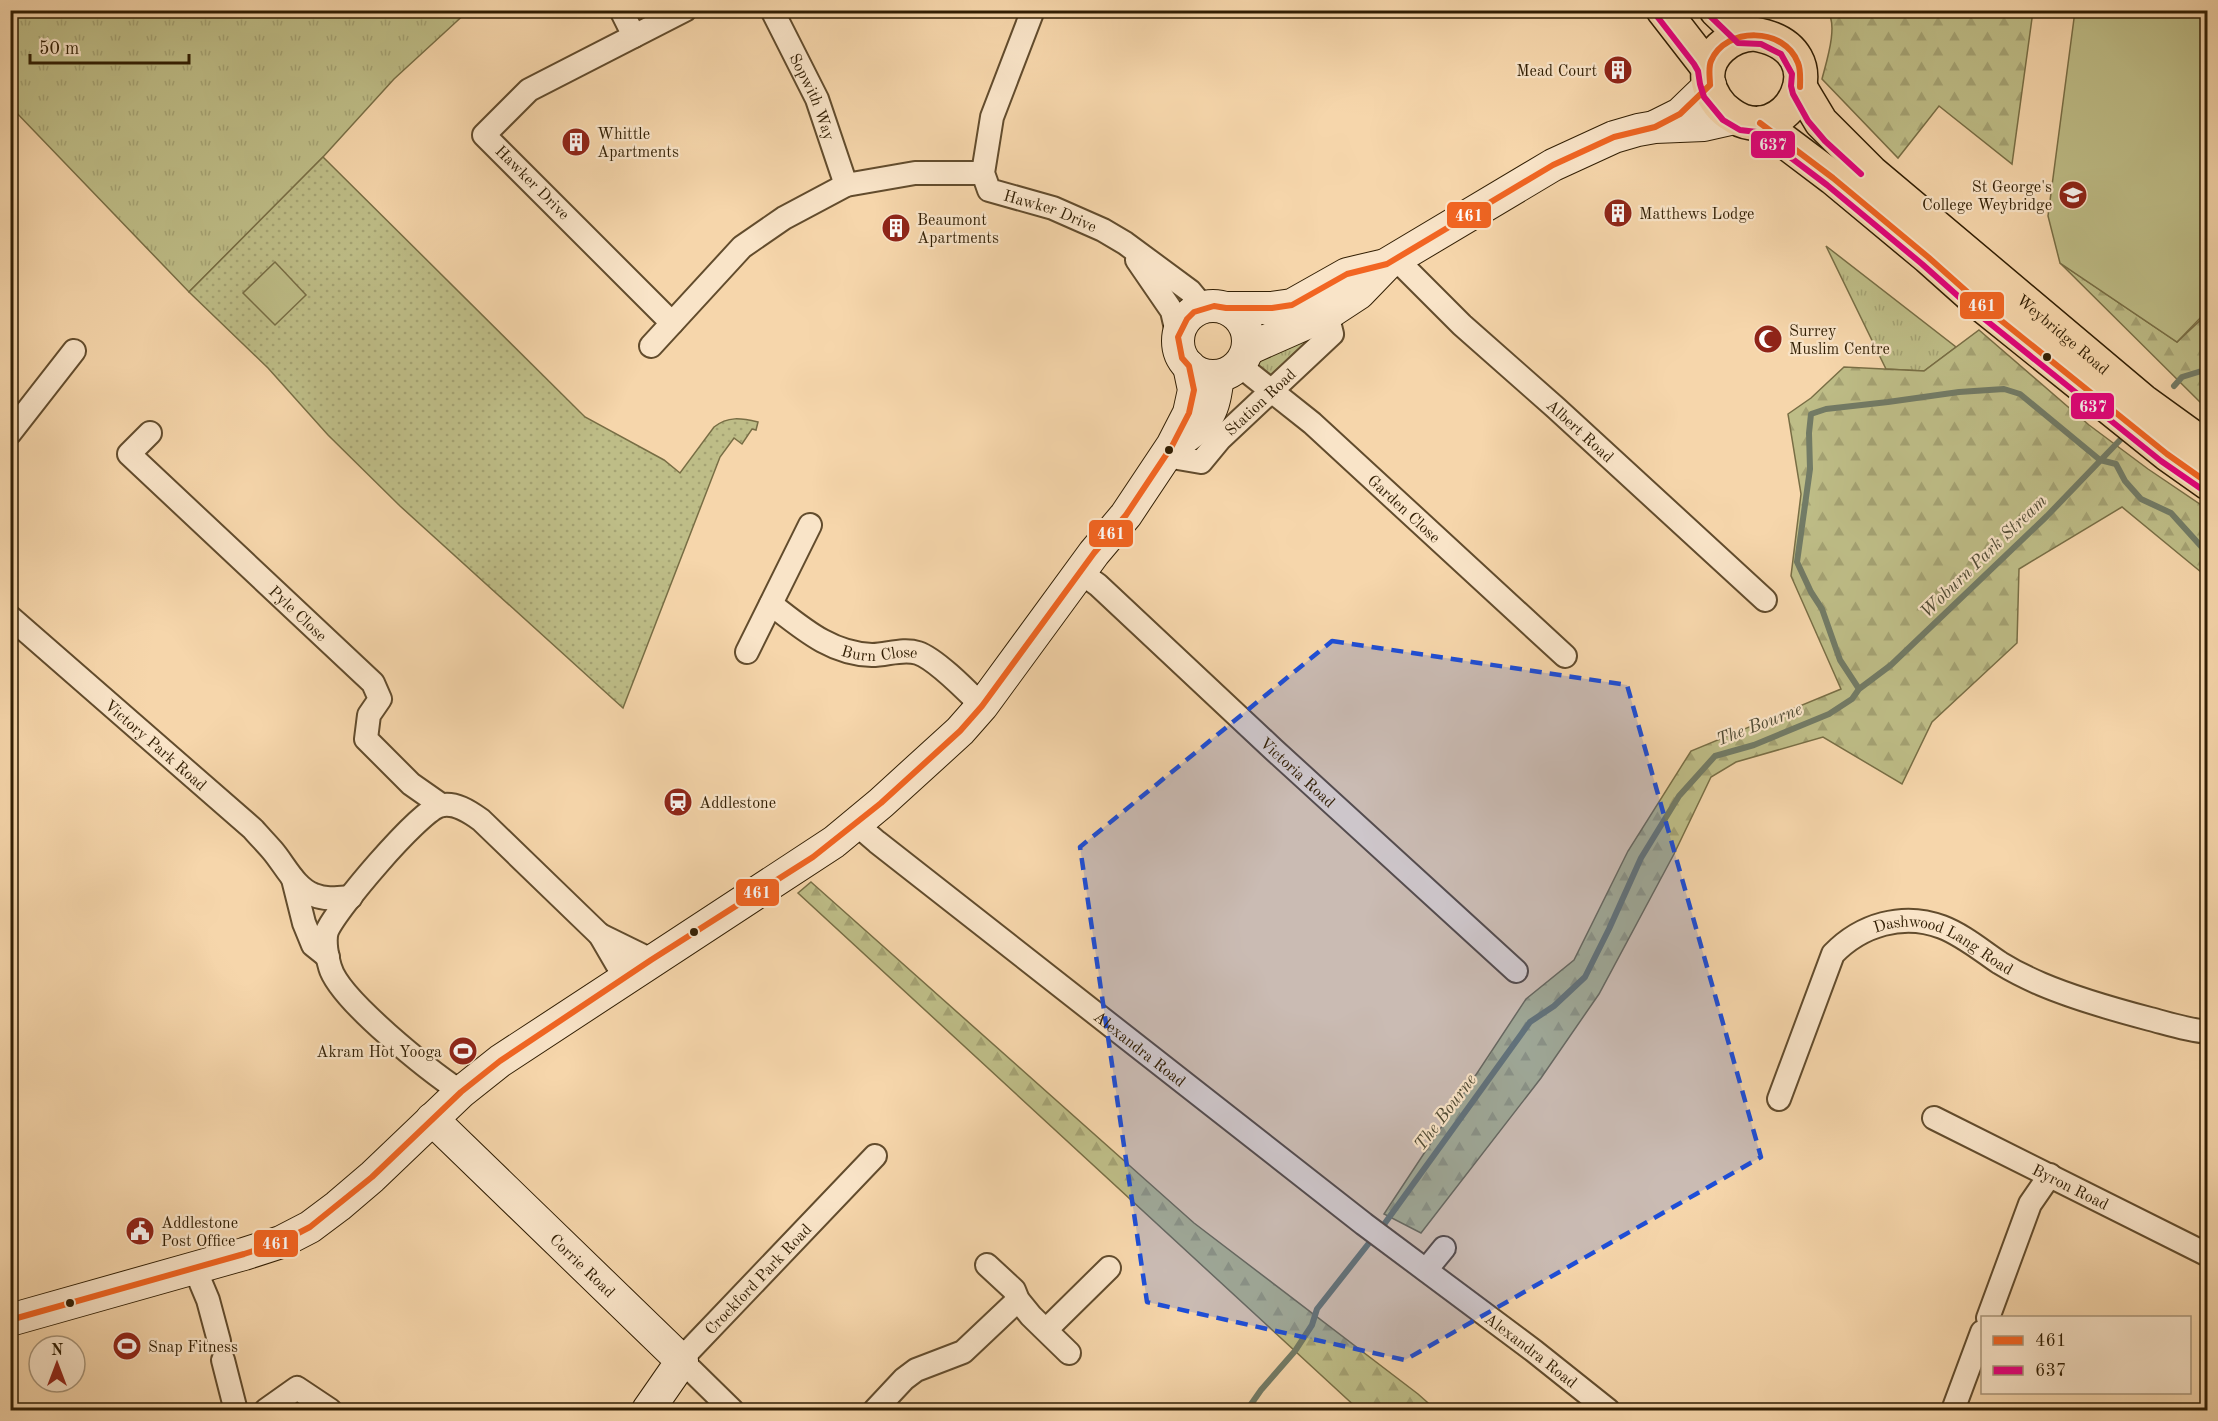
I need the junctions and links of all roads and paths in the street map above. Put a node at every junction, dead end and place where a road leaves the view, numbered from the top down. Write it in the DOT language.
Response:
graph roads {
  1 [pos="621,10"];
  2 [pos="685,10"];
  3 [pos="772,10"];
  4 [pos="1033,10"];
  5 [pos="1663,10"];
  6 [pos="1716,10"];
  7 [pos="1742,35"];
  8 [pos="634,36"];
  9 [pos="1709,77"];
  10 [pos="1800,87"];
  11 [pos="1748,121"];
  12 [pos="1655,127"];
  13 [pos="983,173"];
  14 [pos="846,185"];
  15 [pos="1125,243"];
  16 [pos="1391,261"];
  17 [pos="1321,304"];
  18 [pos="1215,308"];
  19 [pos="672,323"];
  20 [pos="651,346"];
  21 [pos="74,351"];
  22 [pos="1183,352"];
  23 [pos="1235,363"];
  24 [pos="1271,391"];
  25 [pos="15,423"];
  26 [pos="150,433"];
  27 [pos="2208,448"];
  28 [pos="1169,451"];
  29 [pos="2208,483"];
  30 [pos="810,525"];
  31 [pos="1080,572"];
  32 [pos="1765,600"];
  33 [pos="771,604"];
  34 [pos="10,617"];
  35 [pos="747,651"];
  36 [pos="1565,656"];
  37 [pos="982,706"];
  38 [pos="441,805"];
  39 [pos="856,824"];
  40 [pos="293,879"];
  41 [pos="351,897"];
  42 [pos="600,935"];
  43 [pos="327,957"];
  44 [pos="651,960"];
  45 [pos="1516,971"];
  46 [pos="625,978"];
  47 [pos="2208,1032"];
  48 [pos="461,1092"];
  49 [pos="1779,1099"];
  50 [pos="1934,1118"];
  51 [pos="432,1119"];
  52 [pos="875,1156"];
  53 [pos="2050,1175"];
  54 [pos="1444,1248"];
  55 [pos="2208,1255"];
  56 [pos="987,1265"];
  57 [pos="1109,1268"];
  58 [pos="195,1269"];
  59 [pos="1434,1276"];
  60 [pos="1018,1300"];
  61 [pos="18,1315"];
  62 [pos="1988,1316"];
  63 [pos="1046,1330"];
  64 [pos="1981,1337"];
  65 [pos="1069,1353"];
  66 [pos="682,1361"];
  67 [pos="237,1409"];
  68 [pos="266,1410"];
  69 [pos="330,1410"];
  70 [pos="648,1410"];
  71 [pos="732,1410"];
  72 [pos="875,1410"];
  73 [pos="1608,1410"];
  74 [pos="1953,1410"];
  1 -- 8 [label="street"];
  2 -- 8 [label="street, Hawker Drive"];
  3 -- 14 [label="street, Sopwith Way"];
  4 -- 13 [label="street"];
  5 -- 9 [label="main road"];
  6 -- 7 [label="main road"];
  7 -- 9 [label="main road"];
  7 -- 10 [label="main road"];
  8 -- 19 [label="street, Hawker Drive"];
  9 -- 11 [label="main road"];
  9 -- 12 [label="main road"];
  10 -- 11 [label="main road"];
  10 -- 27 [label="main road, Weybridge Road"];
  11 -- 12 [label="main road"];
  11 -- 29 [label="main road, Weybridge Road"];
  12 -- 16 [label="main road"];
  13 -- 14 [label="street"];
  13 -- 15 [label="street, Hawker Drive"];
  14 -- 19 [label="street"];
  15 -- 18 [label="street, Hawker Drive"];
  15 -- 22 [label="street, Hawker Drive"];
  16 -- 17 [label="main road"];
  16 -- 32 [label="street, Albert Road"];
  17 -- 18 [label="main road"];
  17 -- 23 [label="main road"];
  17 -- 24 [label="street, Station Road"];
  18 -- 22 [label="main road"];
  18 -- 23 [label="main road"];
  19 -- 20 [label="street"];
  21 -- 25 [label="street"];
  22 -- 23 [label="main road"];
  22 -- 28 [label="main road, Station Road"];
  23 -- 24 [label="street, Garden Close"];
  23 -- 28 [label="main road, Station Road"];
  24 -- 28 [label="street, Station Road"];
  24 -- 36 [label="street, Garden Close"];
  26 -- 38 [label="street, Pyle Close"];
  28 -- 31 [label="main road, Station Road"];
  30 -- 33 [label="street"];
  31 -- 37 [label="main road, Station Road"];
  31 -- 45 [label="street, Victoria Road"];
  33 -- 35 [label="street"];
  33 -- 37 [label="street, Burn Close"];
  34 -- 40 [label="street, Victory Park Road"];
  37 -- 39 [label="main road, Station Road"];
  38 -- 41 [label="street, Victory Park Road"];
  38 -- 42 [label="street"];
  39 -- 44 [label="main road, Station Road"];
  39 -- 59 [label="street, Alexandra Road"];
  40 -- 41 [label="street, Victory Park Road"];
  40 -- 43 [label="street, Victory Park Road"];
  41 -- 43 [label="street, Victory Park Road"];
  42 -- 44 [label="street"];
  42 -- 46 [label="street"];
  43 -- 48 [label="street, Victory Park Road"];
  44 -- 46 [label="main road, Station Road"];
  46 -- 48 [label="main road, Station Road"];
  47 -- 49 [label="street, Dashwood Lang Road"];
  48 -- 51 [label="main road, Station Road"];
  50 -- 53 [label="street, Byron Road"];
  51 -- 58 [label="main road, Station Road"];
  51 -- 66 [label="main road, Corrie Road"];
  52 -- 66 [label="street, Crockford Park Road"];
  53 -- 55 [label="street, Byron Road"];
  53 -- 62 [label="street"];
  54 -- 59 [label="street"];
  56 -- 60 [label="street"];
  57 -- 63 [label="street"];
  58 -- 61 [label="main road, Station Road"];
  58 -- 67 [label="street"];
  59 -- 73 [label="street, Alexandra Road"];
  60 -- 63 [label="street"];
  60 -- 72 [label="street"];
  63 -- 65 [label="street"];
  64 -- 74 [label="street"];
  66 -- 70 [label="main road, Crockford Park Road"];
  66 -- 71 [label="street, Corrie Road"];
  68 -- 69 [label="street"];
}
